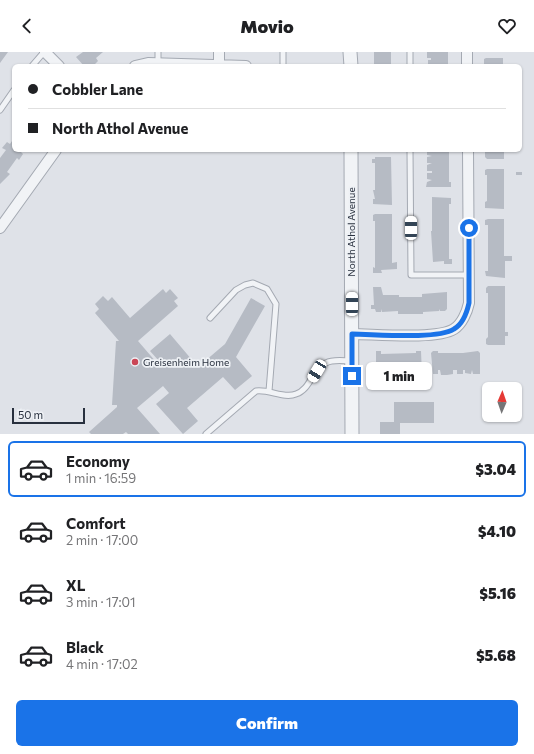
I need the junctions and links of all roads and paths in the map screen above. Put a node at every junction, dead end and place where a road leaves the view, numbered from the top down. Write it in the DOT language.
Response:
graph roads {
  1 [pos="45,52"];
  2 [pos="158,52"];
  3 [pos="219,52"];
  4 [pos="283,52"];
  5 [pos="350,52"];
  6 [pos="410,52"];
  7 [pos="467,52"];
  8 [pos="158,63"];
  9 [pos="34,64"];
  10 [pos="57,64"];
  11 [pos="150,64"];
  12 [pos="188,64"];
  13 [pos="219,64"];
  14 [pos="283,64"];
  15 [pos="351,64"];
  16 [pos="410,64"];
  17 [pos="467,64"];
  18 [pos="12,93"];
  19 [pos="0,110"];
  20 [pos="55,152"];
  21 [pos="351,152"];
  22 [pos="410,152"];
  23 [pos="468,152"];
  24 [pos="0,228"];
  25 [pos="469,275"];
  26 [pos="210,318"];
  27 [pos="352,334"];
  28 [pos="352,361"];
  29 [pos="269,391"];
  30 [pos="206,434"];
  31 [pos="352,434"];
  1 -- 9 [label="lane"];
  1 -- 10 [label="street"];
  2 -- 8 [label="lane"];
  3 -- 13 [label="street"];
  4 -- 14 [label="lane"];
  5 -- 15 [label="street"];
  6 -- 16 [label="lane"];
  7 -- 17 [label="street"];
  8 -- 11 [label="street"];
  8 -- 12 [label="street"];
  18 -- 19 [label="lane"];
  20 -- 24 [label="street"];
  21 -- 27 [label="street, North Athol Avenue"];
  22 -- 25 [label="lane"];
  23 -- 25 [label="street"];
  25 -- 27 [label="street"];
  26 -- 29 [label="lane"];
  27 -- 28 [label="street, North Athol Avenue"];
  28 -- 29 [label="lane"];
  28 -- 31 [label="street, North Athol Avenue"];
  29 -- 30 [label="lane"];
}
